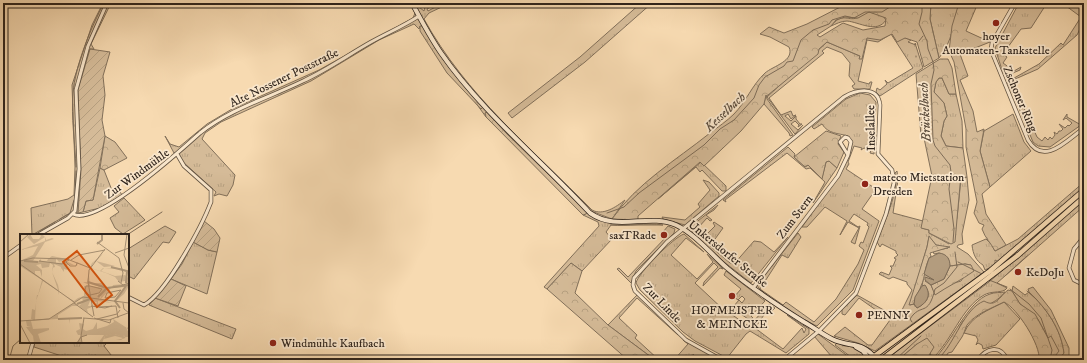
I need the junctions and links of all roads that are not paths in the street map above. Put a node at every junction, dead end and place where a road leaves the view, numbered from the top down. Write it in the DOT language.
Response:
graph roads {
  1 [pos="107,3"];
  2 [pos="412,3"];
  3 [pos="1015,3"];
  4 [pos="420,16"];
  5 [pos="1084,128"];
  6 [pos="177,154"];
  7 [pos="848,155"];
  8 [pos="1084,190"];
  9 [pos="1084,197"];
  10 [pos="73,214"];
  11 [pos="683,230"];
  12 [pos="42,234"];
  13 [pos="1084,237"];
  14 [pos="20,246"];
  15 [pos="3,258"];
  16 [pos="992,272"];
  17 [pos="984,278"];
  18 [pos="1084,285"];
  19 [pos="753,288"];
  20 [pos="129,298"];
  21 [pos="819,331"];
  22 [pos="33,343"];
  23 [pos="847,343"];
  24 [pos="876,358"];
  25 [pos="28,360"];
  26 [pos="722,360"];
  27 [pos="784,360"];
  28 [pos="869,360"];
  29 [pos="881,360"];
  30 [pos="978,360"];
  31 [pos="1007,360"];
  1 -- 10 [label="street"];
  2 -- 4 [label="street, Unkersdorfer Straße"];
  3 -- 5 [label="street, Zschoner Ring"];
  4 -- 6 [label="street, Alte Nossener Poststraße"];
  4 -- 11 [label="street, Unkersdorfer Straße"];
  6 -- 10 [label="street, Zur Windmühle"];
  6 -- 20 [label="street, Zur Windmühle"];
  7 -- 7 [label="street"];
  7 -- 19 [label="street, Zum Stern"];
  8 -- 16 [label="main road"];
  9 -- 16 [label="main road"];
  10 -- 12 [label="street"];
  11 -- 19 [label="street, Unkersdorfer Straße"];
  11 -- 21 [label="street, Inselallee"];
  11 -- 26 [label="street, Zur Linde"];
  13 -- 18 [label="street"];
  14 -- 15 [label="street"];
  16 -- 17 [label="main road"];
  17 -- 24 [label="main road"];
  17 -- 29 [label="main road"];
  19 -- 21 [label="street, Unkersdorfer Straße"];
  21 -- 23 [label="street, Unkersdorfer Straße"];
  21 -- 27 [label="street"];
  22 -- 25 [label="street"];
  23 -- 24 [label="street, Unkersdorfer Straße"];
  23 -- 28 [label="street, Unkersdorfer Straße"];
  24 -- 28 [label="main road"];
  30 -- 31 [label="street"];
}
